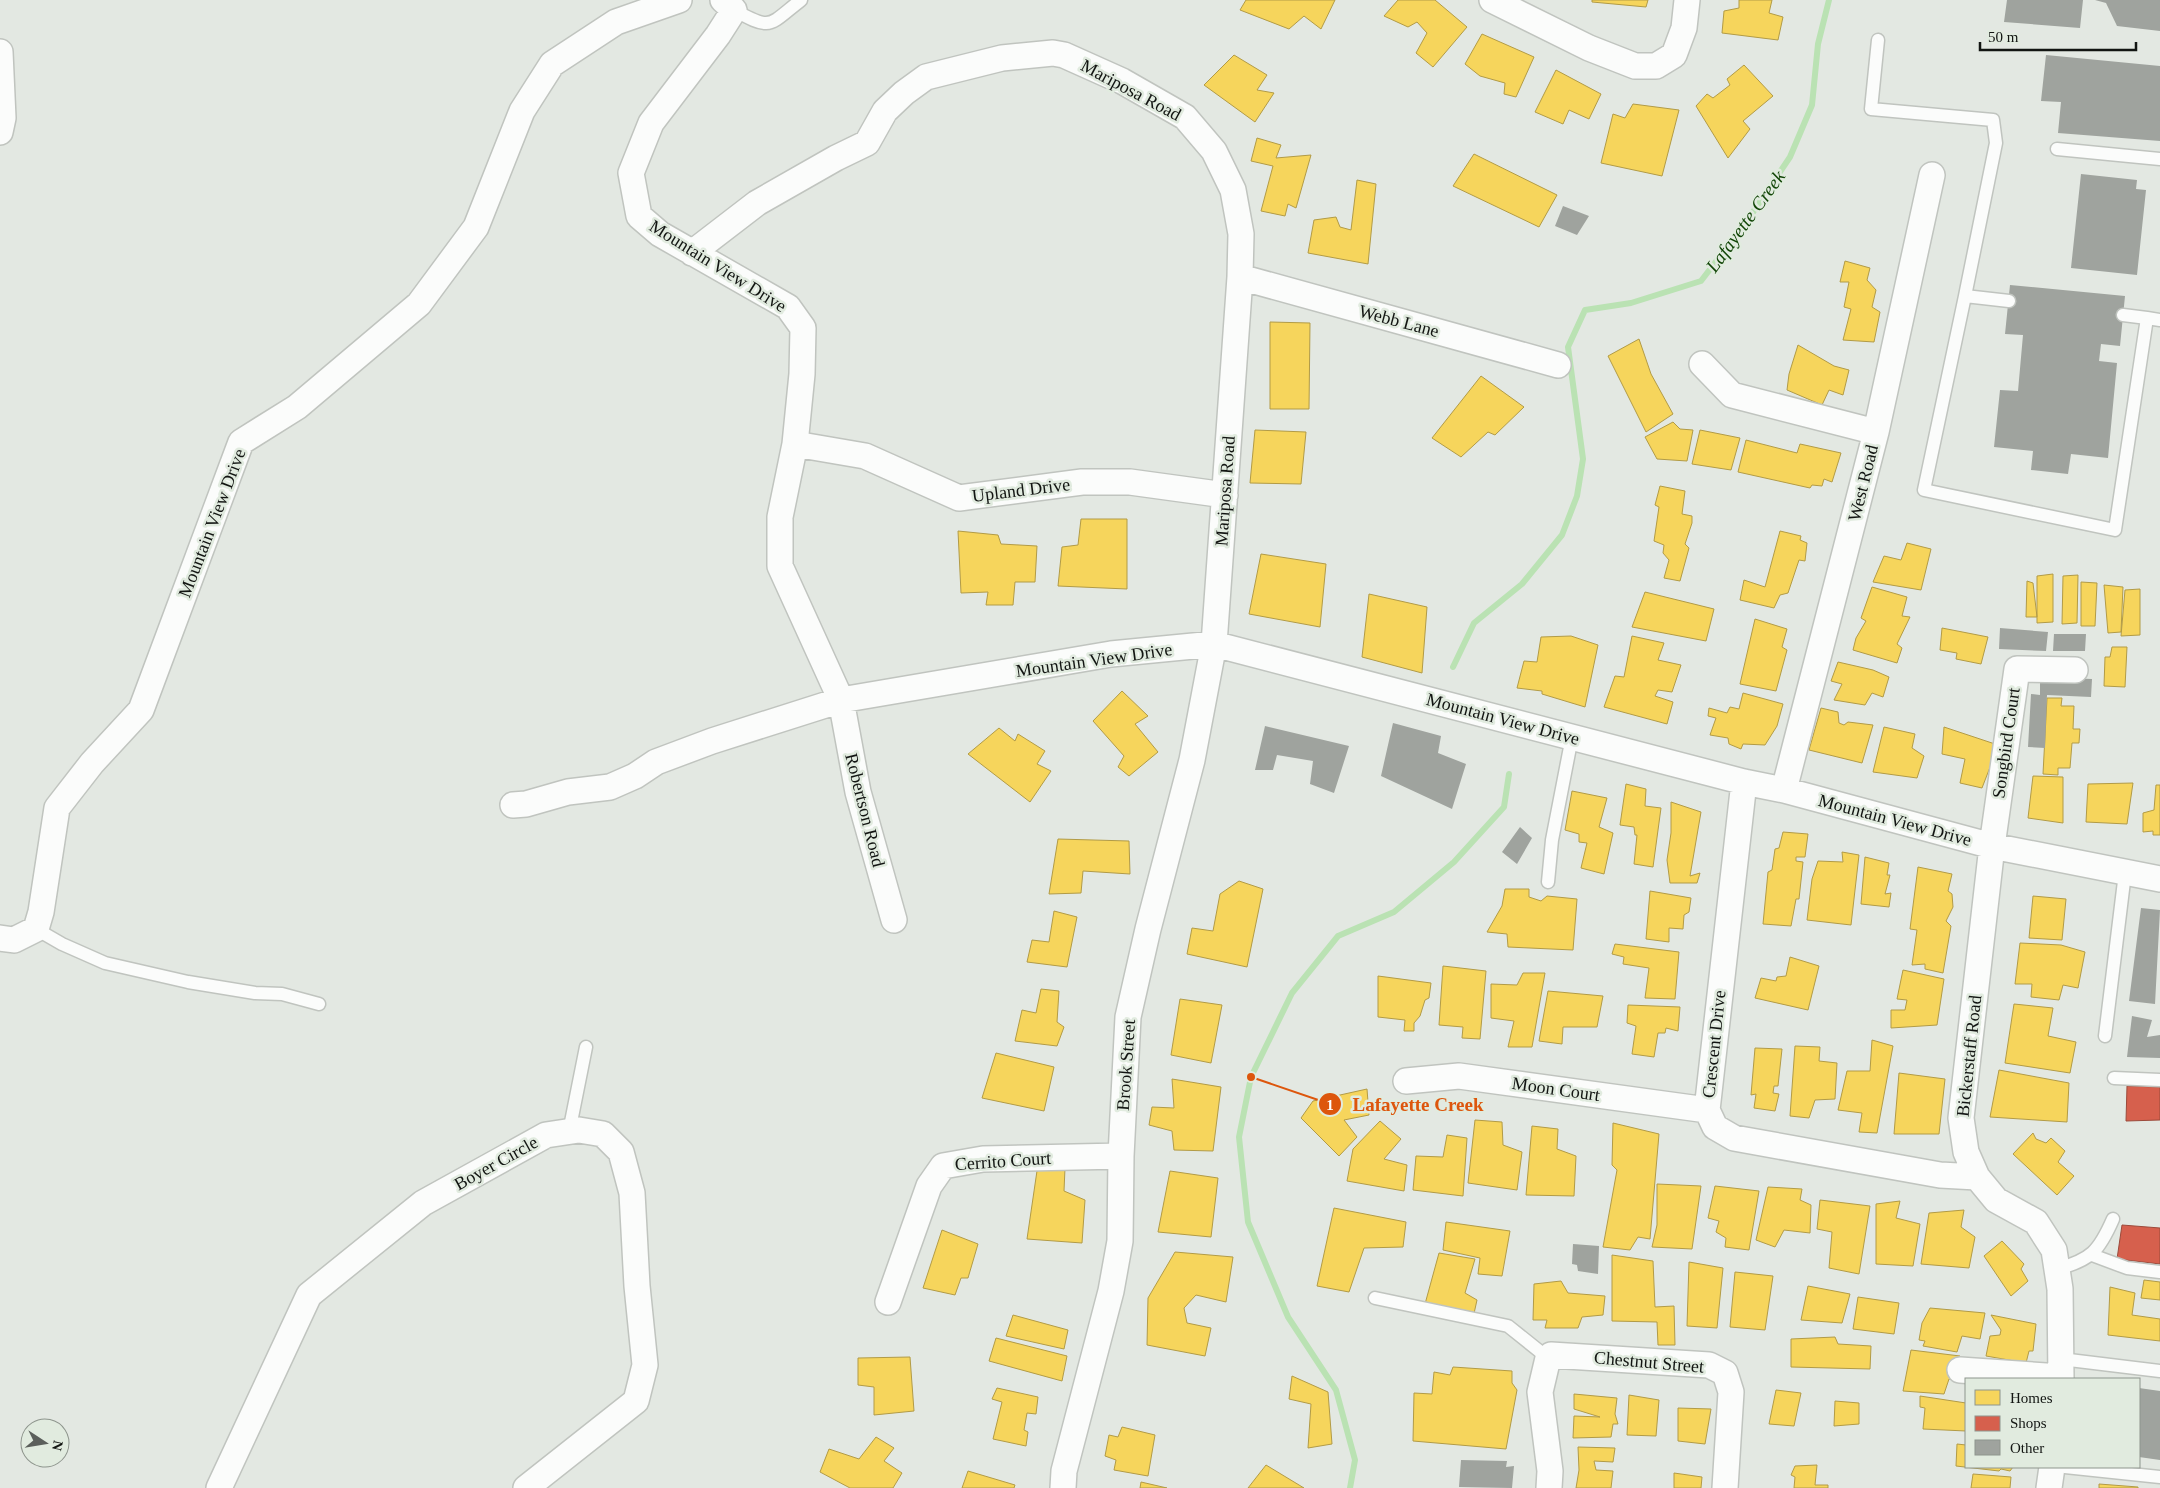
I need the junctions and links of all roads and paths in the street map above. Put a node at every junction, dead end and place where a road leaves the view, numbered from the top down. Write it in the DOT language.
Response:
graph roads {
  1 [pos="680,0"];
  2 [pos="801,0"];
  3 [pos="1492,0"];
  4 [pos="1687,0"];
  5 [pos="728,5"];
  6 [pos="1878,40"];
  7 [pos="0,52"];
  8 [pos="0,132"];
  9 [pos="2057,149"];
  10 [pos="2160,159"];
  11 [pos="1932,175"];
  12 [pos="692,253"];
  13 [pos="1240,277"];
  14 [pos="1964,296"];
  15 [pos="2008,301"];
  16 [pos="2123,315"];
  17 [pos="2154,319"];
  18 [pos="1702,364"];
  19 [pos="1558,365"];
  20 [pos="1876,432"];
  21 [pos="795,444"];
  22 [pos="1225,496"];
  23 [pos="1214,644"];
  24 [pos="2075,670"];
  25 [pos="840,700"];
  26 [pos="1572,738"];
  27 [pos="1744,782"];
  28 [pos="1784,790"];
  29 [pos="513,805"];
  30 [pos="1992,846"];
  31 [pos="2125,872"];
  32 [pos="2160,880"];
  33 [pos="1548,882"];
  34 [pos="894,920"];
  35 [pos="36,928"];
  36 [pos="0,938"];
  37 [pos="319,1004"];
  38 [pos="2105,1036"];
  39 [pos="586,1047"];
  40 [pos="2114,1078"];
  41 [pos="2160,1080"];
  42 [pos="1406,1081"];
  43 [pos="1707,1110"];
  44 [pos="569,1132"];
  45 [pos="1121,1156"];
  46 [pos="1977,1177"];
  47 [pos="2113,1219"];
  48 [pos="2092,1255"];
  49 [pos="2057,1269"];
  50 [pos="2160,1272"];
  51 [pos="1375,1298"];
  52 [pos="888,1302"];
  53 [pos="1548,1358"];
  54 [pos="1960,1370"];
  55 [pos="2160,1371"];
  56 [pos="2061,1372"];
  57 [pos="2052,1468"];
  58 [pos="2074,1468"];
  59 [pos="2160,1477"];
  60 [pos="218,1488"];
  61 [pos="526,1488"];
  62 [pos="1063,1488"];
  63 [pos="1549,1488"];
  64 [pos="1726,1488"];
  65 [pos="2050,1488"];
  1 -- 35 [label="street, Mountain View Drive"];
  2 -- 5 [label="lane"];
  3 -- 4 [label="street"];
  5 -- 12 [label="street, Mountain View Drive"];
  6 -- 14 [label="lane"];
  7 -- 8 [label="street"];
  9 -- 10 [label="lane"];
  11 -- 20 [label="street, West Road"];
  12 -- 13 [label="street, Mariposa Road"];
  12 -- 21 [label="street, Mountain View Drive"];
  13 -- 19 [label="street, Webb Lane"];
  13 -- 22 [label="street, Mariposa Road"];
  14 -- 15 [label="lane"];
  14 -- 17 [label="lane"];
  16 -- 17 [label="lane"];
  18 -- 20 [label="street"];
  20 -- 28 [label="street, West Road"];
  21 -- 22 [label="street, Upland Drive"];
  21 -- 25 [label="street, Mountain View Drive"];
  22 -- 23 [label="street, Mariposa Road"];
  23 -- 25 [label="street, Mountain View Drive"];
  23 -- 26 [label="street, Mountain View Drive"];
  23 -- 45 [label="street, Brook Street"];
  24 -- 30 [label="street, Songbird Court"];
  25 -- 29 [label="street"];
  25 -- 34 [label="street, Robertson Road"];
  26 -- 27 [label="street, Mountain View Drive"];
  26 -- 33 [label="lane"];
  27 -- 28 [label="street, Mountain View Drive"];
  27 -- 43 [label="street, Crescent Drive"];
  28 -- 30 [label="street, Mountain View Drive"];
  30 -- 31 [label="street, Mountain View Drive"];
  30 -- 46 [label="street, Bickerstaff Road"];
  31 -- 32 [label="street, Mountain View Drive"];
  31 -- 38 [label="lane"];
  35 -- 36 [label="street"];
  35 -- 37 [label="lane"];
  39 -- 44 [label="lane"];
  40 -- 41 [label="lane"];
  42 -- 43 [label="street, Moon Court"];
  43 -- 46 [label="street, Crescent Drive"];
  44 -- 60 [label="street, Boyer Circle"];
  44 -- 61 [label="street, Boyer Circle"];
  45 -- 52 [label="street, Cerrito Court"];
  45 -- 62 [label="street, Brook Street"];
  46 -- 49 [label="street, Bickerstaff Road"];
  47 -- 48 [label="lane"];
  48 -- 49 [label="lane"];
  48 -- 50 [label="lane"];
  49 -- 56 [label="street, Bickerstaff Road"];
  51 -- 53 [label="lane"];
  53 -- 63 [label="street"];
  53 -- 64 [label="street, Chestnut Street"];
  54 -- 56 [label="street"];
  55 -- 56 [label="lane"];
  57 -- 65 [label="street"];
  58 -- 59 [label="lane"];
}
